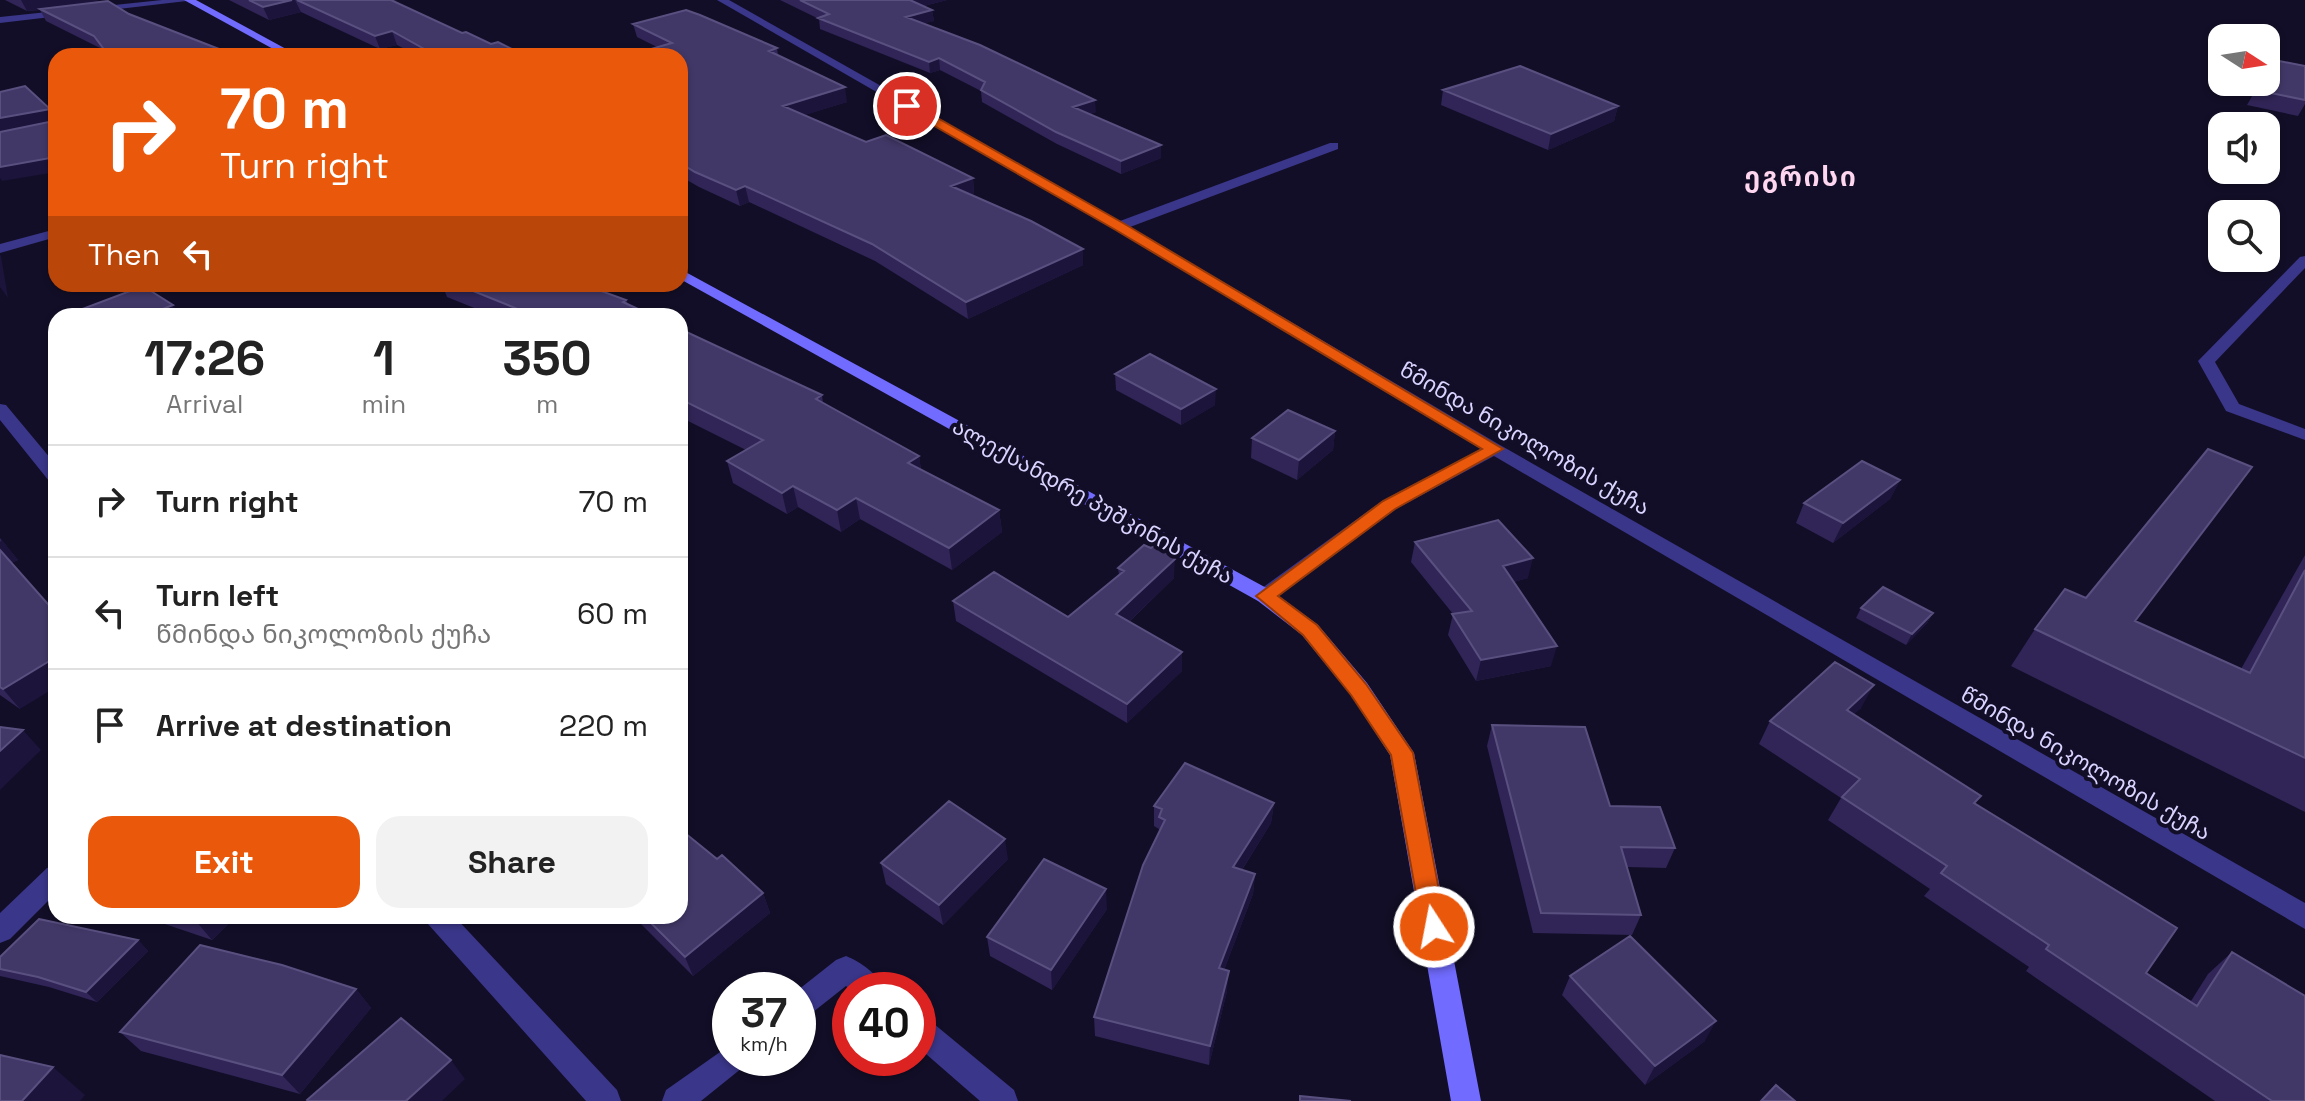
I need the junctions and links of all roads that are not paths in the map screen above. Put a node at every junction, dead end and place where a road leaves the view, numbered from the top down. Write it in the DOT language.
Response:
graph roads {
  1 [pos="189,0"];
  2 [pos="722,0"];
  3 [pos="0,20"];
  4 [pos="279,48"];
  5 [pos="1334,146"];
  6 [pos="1119,226"];
  7 [pos="48,235"];
  8 [pos="0,249"];
  9 [pos="2305,260"];
  10 [pos="688,277"];
  11 [pos="0,409"];
  12 [pos="2305,435"];
  13 [pos="1494,449"];
  14 [pos="48,467"];
  15 [pos="1265,596"];
  16 [pos="48,884"];
  17 [pos="2305,917"];
  18 [pos="444,924"];
  19 [pos="0,931"];
  20 [pos="832,980"];
  21 [pos="816,993"];
  22 [pos="936,1044"];
  23 [pos="712,1074"];
  24 [pos="606,1101"];
  25 [pos="677,1101"];
  26 [pos="1003,1101"];
  27 [pos="1466,1101"];
  1 -- 3 [label="street"];
  1 -- 4 [label="street"];
  2 -- 6 [label="street, წმინდა ნიკოლოზის ქუჩა"];
  5 -- 6 [label="street"];
  6 -- 13 [label="street, წმინდა ნიკოლოზის ქუჩა"];
  7 -- 8 [label="street"];
  9 -- 12 [label="street"];
  10 -- 15 [label="street, ალექსანდრე პუშკინის ქუჩა"];
  11 -- 14 [label="street"];
  13 -- 15 [label="street"];
  13 -- 17 [label="street, წმინდა ნიკოლოზის ქუჩა"];
  15 -- 27 [label="street, ალექსანდრე პუშკინის ქუჩა"];
  16 -- 19 [label="street"];
  18 -- 24 [label="street"];
  20 -- 21 [label="street"];
  22 -- 26 [label="street"];
  23 -- 25 [label="street"];
}
